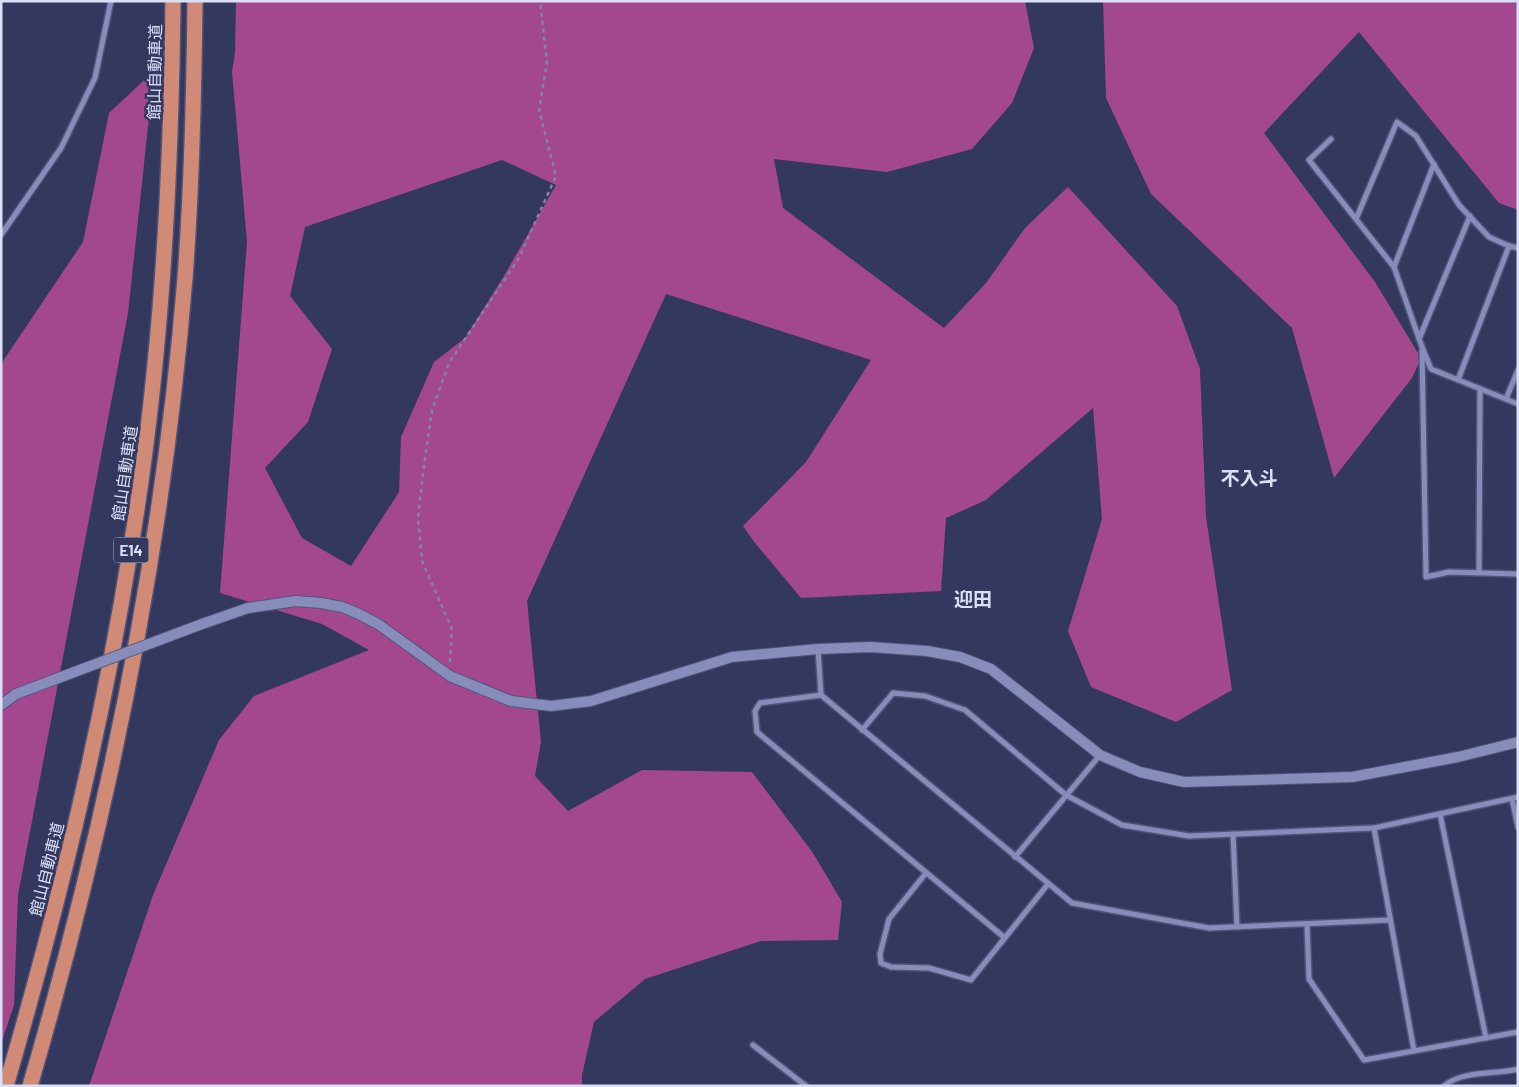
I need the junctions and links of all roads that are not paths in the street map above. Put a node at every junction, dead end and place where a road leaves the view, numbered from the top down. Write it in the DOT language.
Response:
graph roads {
  1 [pos="111,1"];
  2 [pos="173,1"];
  3 [pos="195,1"];
  4 [pos="1331,139"];
  5 [pos="1434,164"];
  6 [pos="1470,216"];
  7 [pos="1356,219"];
  8 [pos="1,234"];
  9 [pos="1509,246"];
  10 [pos="1518,248"];
  11 [pos="1394,268"];
  12 [pos="1419,340"];
  13 [pos="1422,347"];
  14 [pos="1518,370"];
  15 [pos="1458,380"];
  16 [pos="1480,389"];
  17 [pos="1506,399"];
  18 [pos="1518,404"];
  19 [pos="1479,573"];
  20 [pos="1518,574"];
  21 [pos="818,649"];
  22 [pos="821,695"];
  23 [pos="1,705"];
  24 [pos="862,730"];
  25 [pos="1518,742"];
  26 [pos="1100,755"];
  27 [pos="1066,795"];
  28 [pos="1515,798"];
  29 [pos="1440,814"];
  30 [pos="1518,827"];
  31 [pos="1374,828"];
  32 [pos="1233,834"];
  33 [pos="1015,857"];
  34 [pos="926,873"];
  35 [pos="1048,884"];
  36 [pos="1390,920"];
  37 [pos="1307,924"];
  38 [pos="1237,927"];
  39 [pos="1005,938"];
  40 [pos="1518,1032"];
  41 [pos="1486,1038"];
  42 [pos="753,1044"];
  43 [pos="1414,1051"];
  44 [pos="1518,1069"];
  45 [pos="6,1086"];
  46 [pos="30,1086"];
  47 [pos="806,1086"];
  48 [pos="1444,1086"];
  1 -- 8 [label="street"];
  2 -- 45 [label="highway, 館山自動車道 / E14"];
  3 -- 46 [label="highway, E14"];
  4 -- 7 [label="street"];
  5 -- 6 [label="street"];
  5 -- 7 [label="street"];
  5 -- 11 [label="street"];
  6 -- 9 [label="street"];
  6 -- 12 [label="street"];
  7 -- 11 [label="street"];
  9 -- 10 [label="street"];
  9 -- 15 [label="street"];
  11 -- 12 [label="street"];
  12 -- 13 [label="street"];
  13 -- 15 [label="street"];
  13 -- 19 [label="street"];
  14 -- 17 [label="street"];
  15 -- 16 [label="street"];
  16 -- 17 [label="street"];
  16 -- 19 [label="street"];
  17 -- 18 [label="street"];
  19 -- 20 [label="street"];
  21 -- 22 [label="street"];
  21 -- 23 [label="street, bridge"];
  21 -- 26 [label="street"];
  22 -- 24 [label="street"];
  22 -- 34 [label="street"];
  24 -- 27 [label="street"];
  24 -- 33 [label="street"];
  25 -- 26 [label="street"];
  26 -- 27 [label="street"];
  27 -- 32 [label="street"];
  27 -- 33 [label="street"];
  28 -- 29 [label="street"];
  28 -- 30 [label="street"];
  29 -- 31 [label="street"];
  29 -- 41 [label="street"];
  31 -- 32 [label="street"];
  31 -- 36 [label="street"];
  32 -- 38 [label="street"];
  33 -- 35 [label="street"];
  34 -- 39 [label="street"];
  34 -- 39 [label="street"];
  35 -- 38 [label="street"];
  35 -- 39 [label="street"];
  36 -- 37 [label="street"];
  36 -- 43 [label="street"];
  37 -- 38 [label="street"];
  37 -- 43 [label="street"];
  40 -- 41 [label="street"];
  41 -- 43 [label="street"];
  42 -- 47 [label="street"];
  44 -- 48 [label="street"];
}
